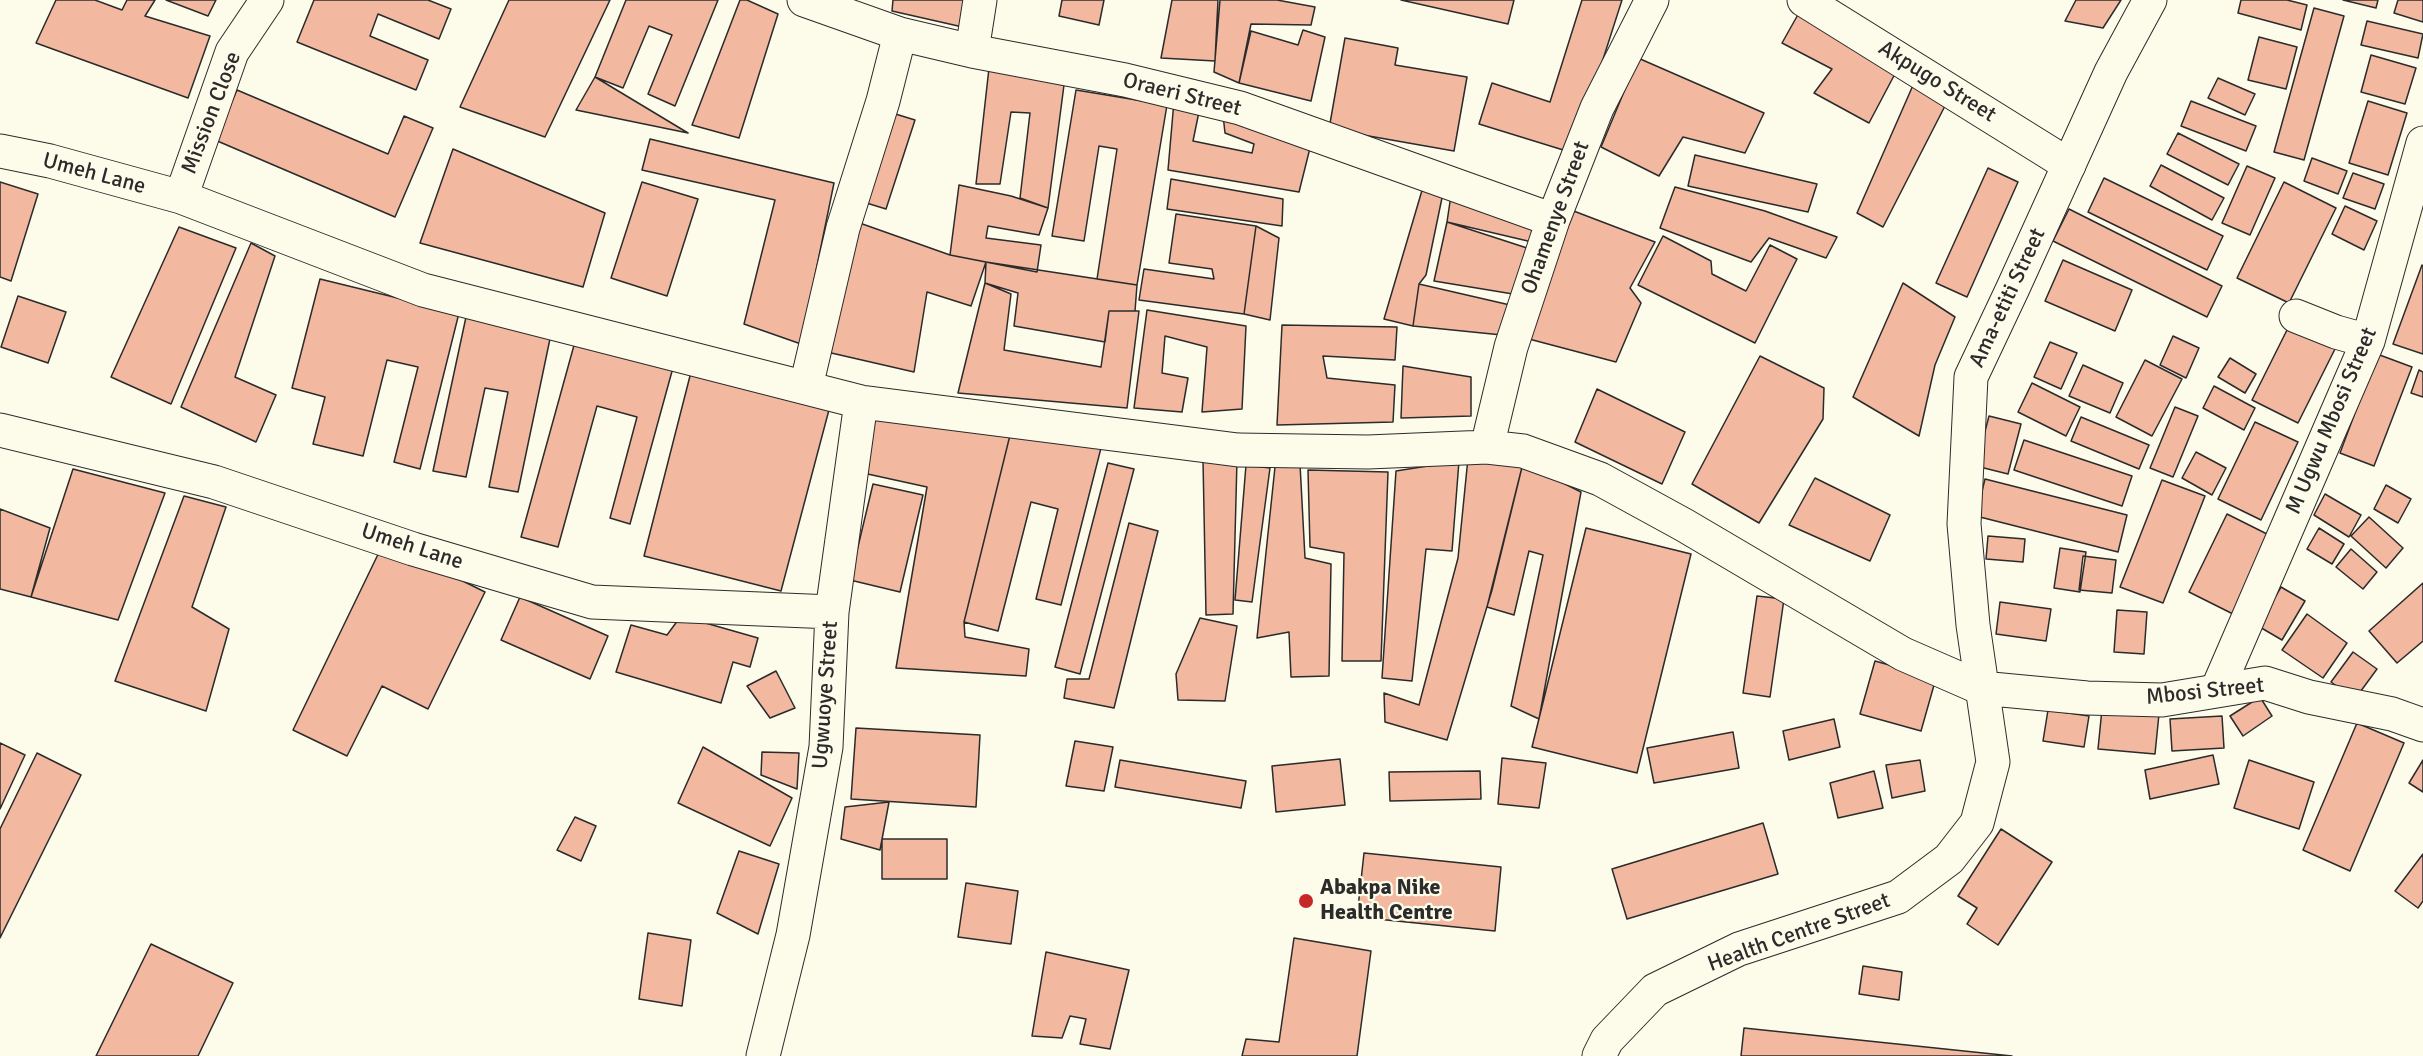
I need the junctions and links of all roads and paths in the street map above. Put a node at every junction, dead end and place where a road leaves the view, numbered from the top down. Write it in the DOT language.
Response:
graph roads {
  1 [pos="267,0"];
  2 [pos="804,0"];
  3 [pos="980,0"];
  4 [pos="1652,0"];
  5 [pos="1804,0"];
  6 [pos="2150,0"];
  7 [pos="900,34"];
  8 [pos="972,51"];
  9 [pos="2423,143"];
  10 [pos="0,151"];
  11 [pos="2069,165"];
  12 [pos="181,197"];
  13 [pos="1553,220"];
  14 [pos="2296,316"];
  15 [pos="2368,341"];
  16 [pos="806,387"];
  17 [pos="861,402"];
  18 [pos="0,430"];
  19 [pos="1487,447"];
  20 [pos="832,612"];
  21 [pos="1981,688"];
  22 [pos="2217,690"];
  23 [pos="2423,726"];
  24 [pos="1993,762"];
  25 [pos="763,1056"];
  26 [pos="1599,1056"];
  1 -- 12 [label="street, Mission Close"];
  2 -- 7 [label="street, Oraeri Street"];
  3 -- 8 [label="street"];
  4 -- 13 [label="street, Ohamenye Street"];
  5 -- 11 [label="street, Akpugo Street"];
  6 -- 11 [label="street, Ama-etiti Street"];
  7 -- 8 [label="street, Oraeri Street"];
  7 -- 16 [label="street"];
  8 -- 13 [label="street, Oraeri Street"];
  9 -- 15 [label="street, M Ugwu Mbosi Street"];
  10 -- 12 [label="street, Umeh Lane"];
  11 -- 21 [label="street, Ama-etiti Street"];
  12 -- 16 [label="street, Umeh Lane"];
  13 -- 19 [label="street, Ohamenye Street"];
  14 -- 15 [label="street"];
  15 -- 22 [label="street, M Ugwu Mbosi Street"];
  16 -- 17 [label="street, Umeh Lane"];
  17 -- 19 [label="street, Umeh Lane"];
  17 -- 20 [label="street, Ugwuoye Street"];
  18 -- 20 [label="street, Umeh Lane"];
  19 -- 21 [label="street, Mbosi Street"];
  20 -- 25 [label="street, Ugwuoye Street"];
  21 -- 22 [label="street, Mbosi Street"];
  21 -- 24 [label="street, Ama-etiti Street"];
  22 -- 23 [label="street, Mbosi Street"];
  24 -- 26 [label="street, Health Centre Street"];
}
